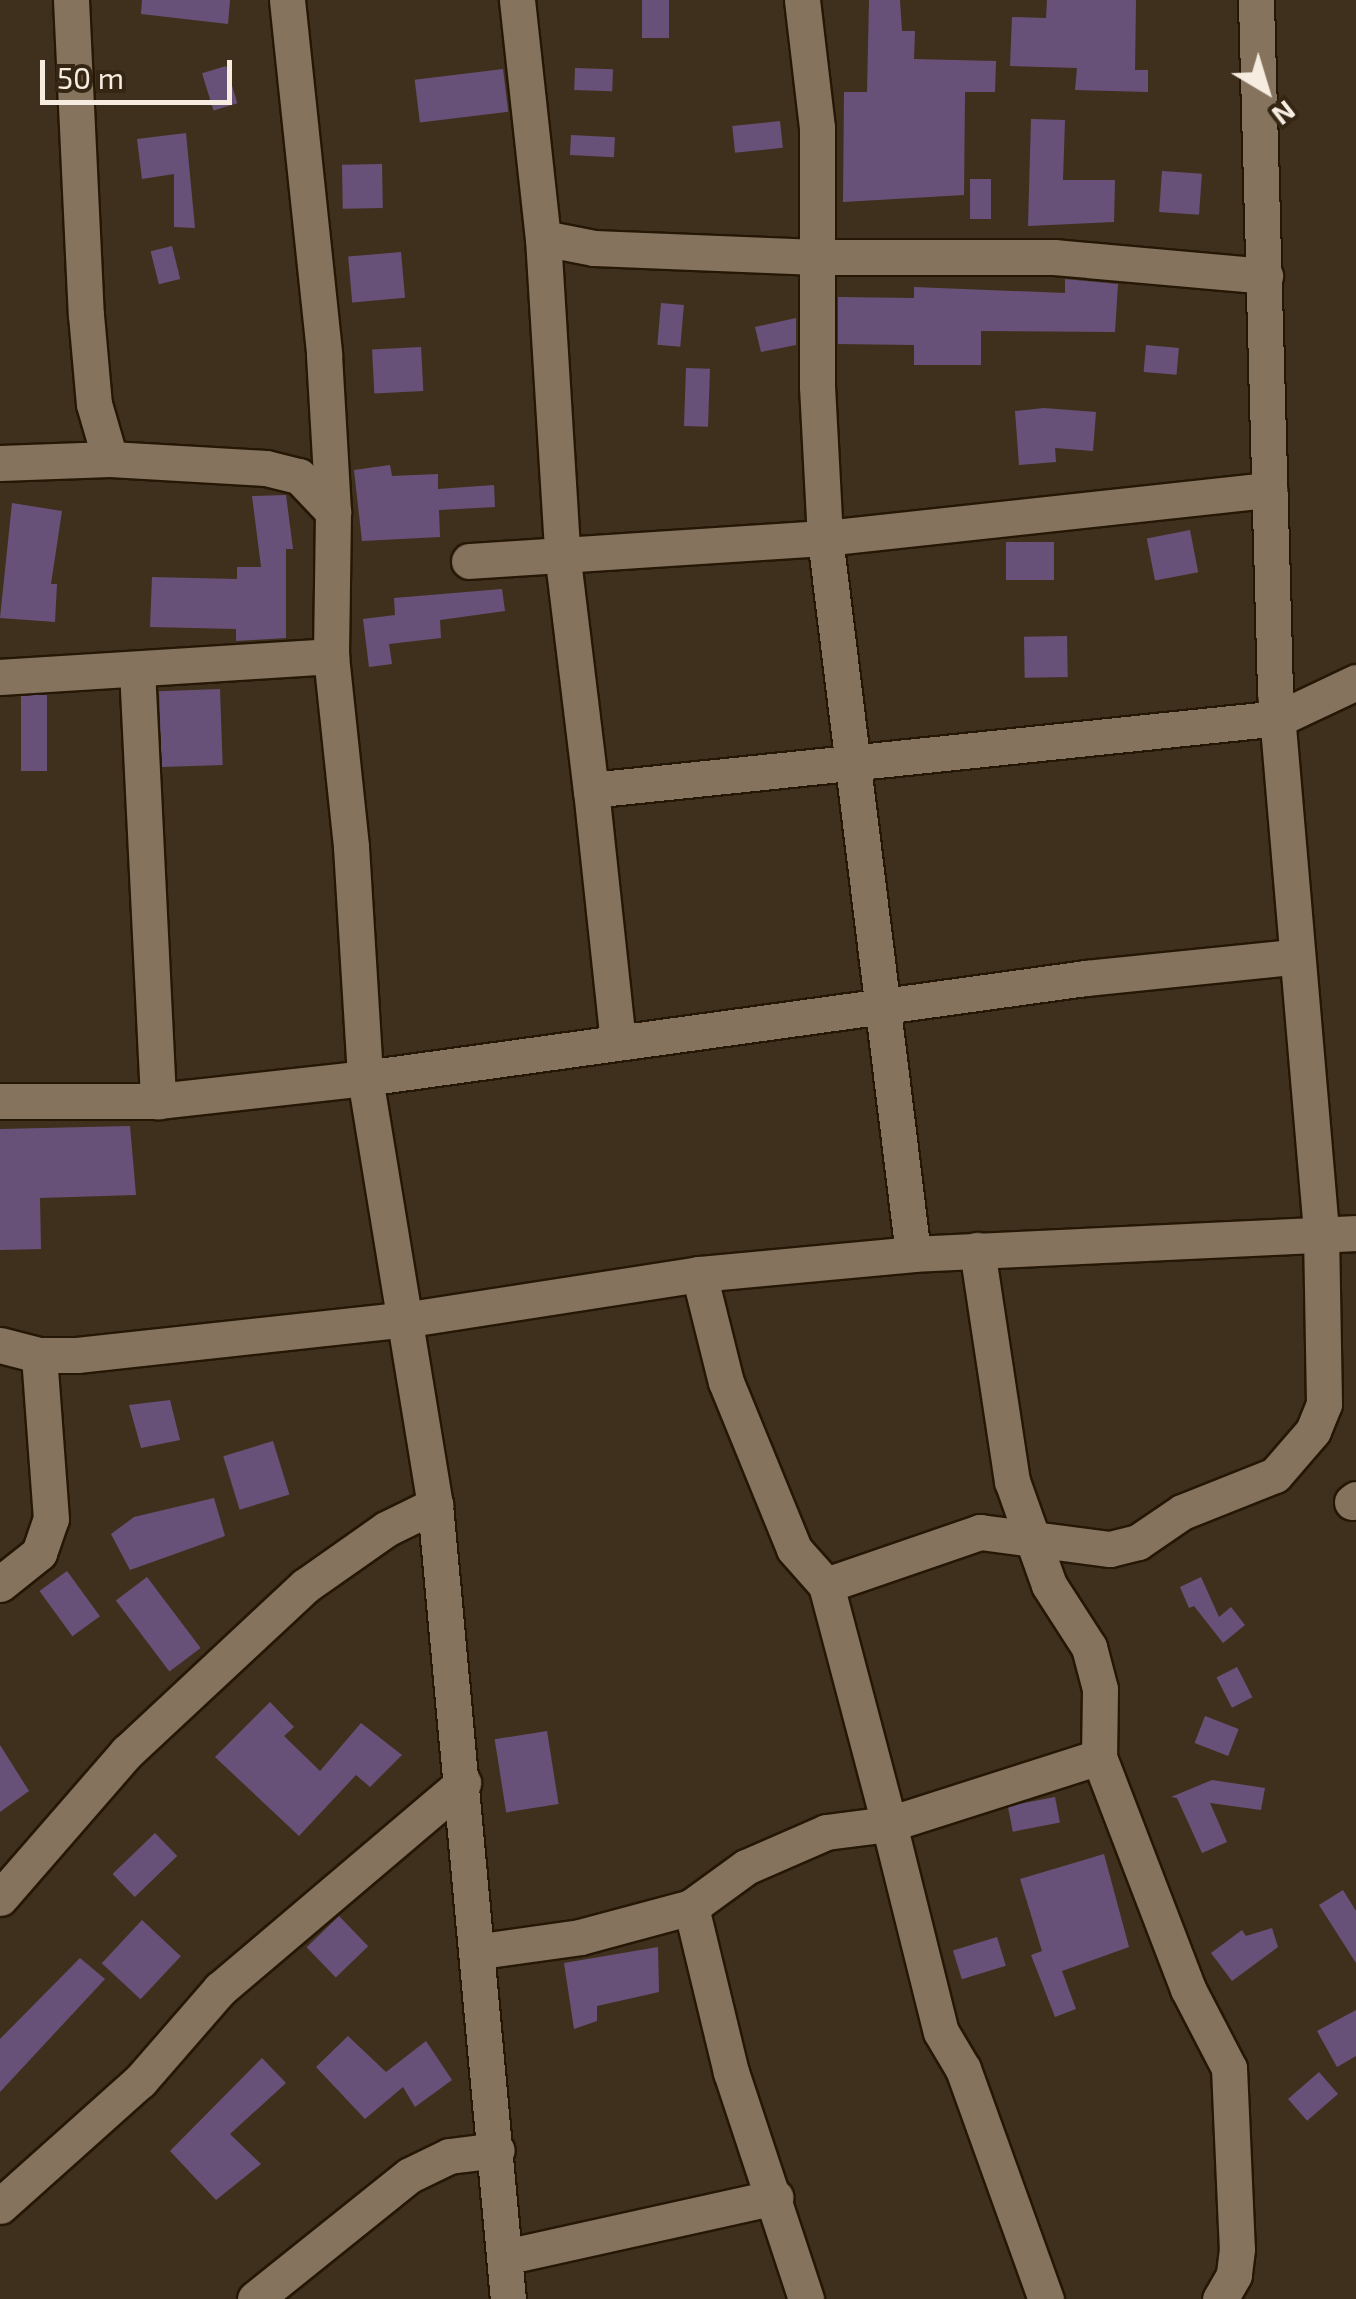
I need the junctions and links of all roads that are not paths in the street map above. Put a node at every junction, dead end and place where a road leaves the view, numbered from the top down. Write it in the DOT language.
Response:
graph roads {
  1 [pos="71,0"];
  2 [pos="287,0"];
  3 [pos="517,0"];
  4 [pos="802,0"];
  5 [pos="1256,0"];
  6 [pos="543,238"];
  7 [pos="817,257"];
  8 [pos="1265,276"];
  9 [pos="110,459"];
  10 [pos="0,463"];
  11 [pos="1269,490"];
  12 [pos="333,512"];
  13 [pos="826,538"];
  14 [pos="562,552"];
  15 [pos="470,561"];
  16 [pos="331,656"];
  17 [pos="136,669"];
  18 [pos="0,676"];
  19 [pos="1356,682"];
  20 [pos="1280,718"];
  21 [pos="850,763"];
  22 [pos="591,790"];
  23 [pos="1293,958"];
  24 [pos="886,1010"];
  25 [pos="618,1042"];
  26 [pos="365,1078"];
  27 [pos="0,1101"];
  28 [pos="158,1101"];
  29 [pos="1321,1231"];
  30 [pos="1356,1233"];
  31 [pos="976,1250"];
  32 [pos="912,1254"];
  33 [pos="699,1274"];
  34 [pos="408,1319"];
  35 [pos="0,1344"];
  36 [pos="38,1355"];
  37 [pos="436,1505"];
  38 [pos="1031,1535"];
  39 [pos="0,1584"];
  40 [pos="826,1585"];
  41 [pos="1098,1757"];
  42 [pos="463,1783"];
  43 [pos="888,1824"];
  44 [pos="0,1898"];
  45 [pos="691,1907"];
  46 [pos="480,1951"];
  47 [pos="498,2150"];
  48 [pos="775,2197"];
  49 [pos="0,2206"];
  50 [pos="505,2257"];
  51 [pos="256,2299"];
  52 [pos="508,2299"];
  53 [pos="806,2299"];
  54 [pos="1046,2299"];
  55 [pos="1220,2299"];
  1 -- 9 [label="street"];
  2 -- 12 [label="street"];
  3 -- 6 [label="street"];
  4 -- 7 [label="street"];
  5 -- 8 [label="street"];
  6 -- 7 [label="street"];
  6 -- 14 [label="street"];
  7 -- 8 [label="street"];
  7 -- 13 [label="street"];
  8 -- 11 [label="street"];
  9 -- 10 [label="street"];
  9 -- 12 [label="street"];
  11 -- 13 [label="street"];
  11 -- 20 [label="street"];
  12 -- 16 [label="street"];
  13 -- 14 [label="street"];
  13 -- 21 [label="street"];
  14 -- 15 [label="street"];
  14 -- 22 [label="street"];
  16 -- 17 [label="street"];
  16 -- 26 [label="street"];
  17 -- 18 [label="street"];
  17 -- 28 [label="street"];
  19 -- 20 [label="street"];
  20 -- 21 [label="street"];
  20 -- 23 [label="street"];
  21 -- 22 [label="street"];
  21 -- 24 [label="street"];
  22 -- 25 [label="street"];
  23 -- 24 [label="street"];
  23 -- 29 [label="street"];
  24 -- 25 [label="street"];
  24 -- 32 [label="street"];
  25 -- 26 [label="street"];
  26 -- 28 [label="street"];
  26 -- 34 [label="street"];
  27 -- 28 [label="street"];
  29 -- 30 [label="street"];
  29 -- 31 [label="street"];
  29 -- 38 [label="street"];
  31 -- 32 [label="street"];
  31 -- 38 [label="street"];
  32 -- 33 [label="street"];
  33 -- 34 [label="street"];
  33 -- 40 [label="street"];
  34 -- 36 [label="street"];
  34 -- 37 [label="street"];
  35 -- 36 [label="street"];
  36 -- 39 [label="street"];
  37 -- 42 [label="street"];
  37 -- 44 [label="street"];
  38 -- 40 [label="street"];
  38 -- 41 [label="street"];
  40 -- 43 [label="street"];
  41 -- 43 [label="street"];
  41 -- 55 [label="street"];
  42 -- 46 [label="street"];
  42 -- 49 [label="street"];
  43 -- 45 [label="street"];
  43 -- 54 [label="street"];
  45 -- 46 [label="street"];
  45 -- 48 [label="street"];
  46 -- 47 [label="street"];
  47 -- 50 [label="street"];
  47 -- 51 [label="street"];
  48 -- 50 [label="street"];
  48 -- 53 [label="street"];
  50 -- 52 [label="street"];
}
